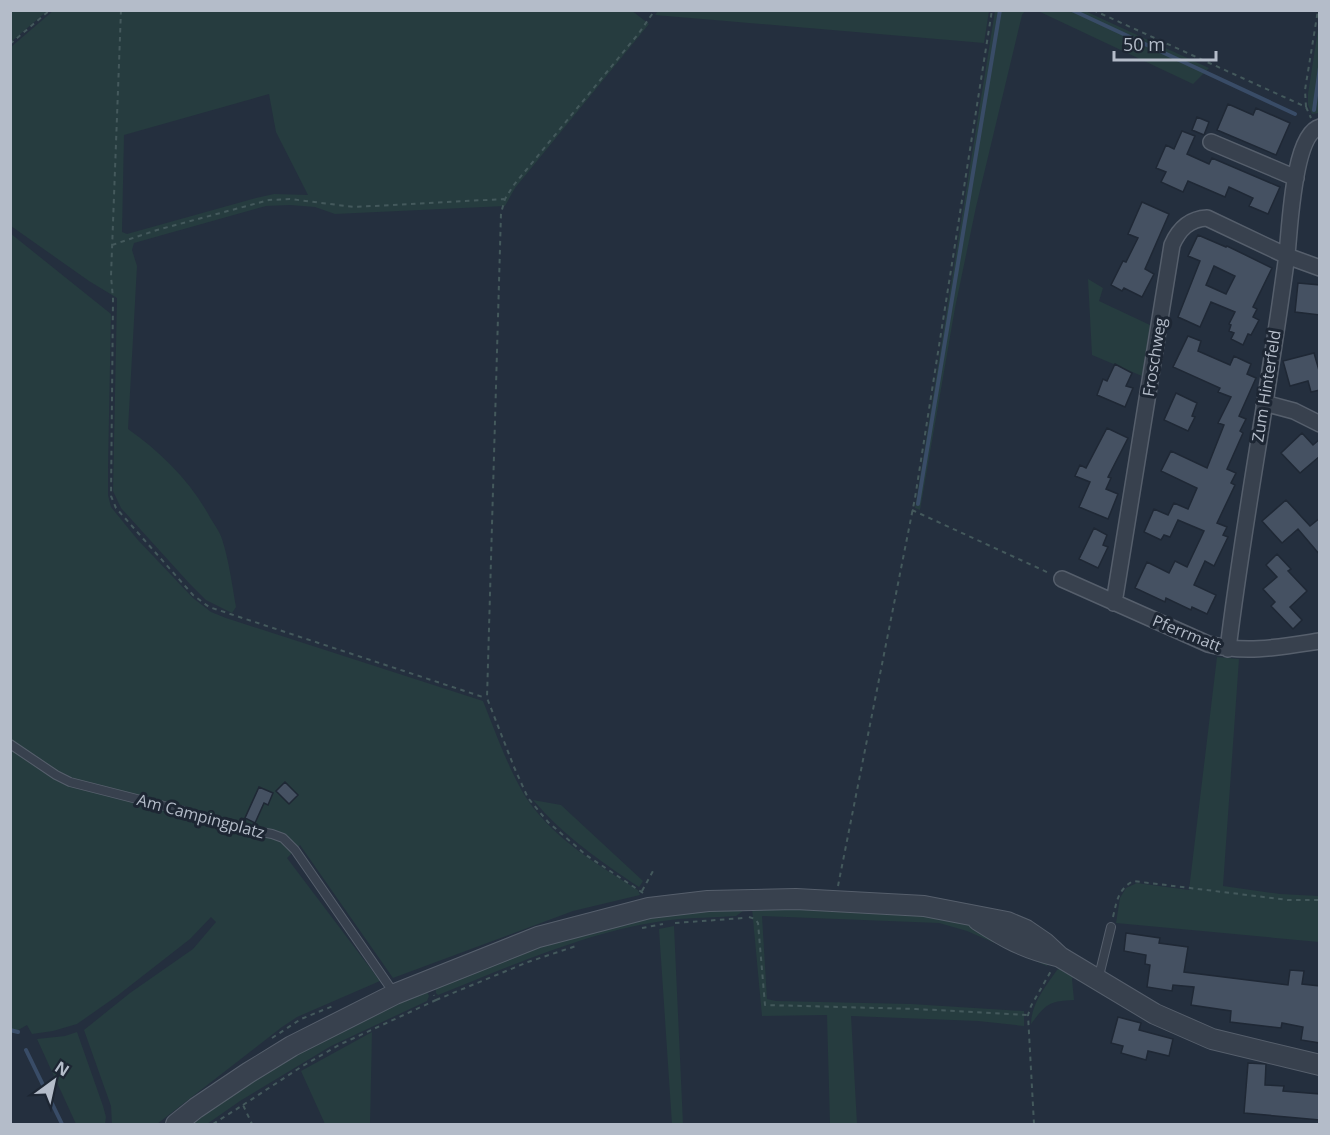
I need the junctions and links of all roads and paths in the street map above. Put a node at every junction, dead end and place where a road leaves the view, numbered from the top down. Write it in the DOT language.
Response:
graph roads {
  1 [pos="50,10"];
  2 [pos="121,10"];
  3 [pos="655,10"];
  4 [pos="992,10"];
  5 [pos="1093,10"];
  6 [pos="1318,10"];
  7 [pos="10,44"];
  8 [pos="1317,127"];
  9 [pos="1211,142"];
  10 [pos="1296,178"];
  11 [pos="505,199"];
  12 [pos="112,245"];
  13 [pos="1287,256"];
  14 [pos="1320,268"];
  15 [pos="1264,403"];
  16 [pos="1320,424"];
  17 [pos="912,510"];
  18 [pos="1062,579"];
  19 [pos="1114,603"];
  20 [pos="1320,641"];
  21 [pos="1228,650"];
  22 [pos="487,698"];
  23 [pos="10,744"];
  24 [pos="653,871"];
  25 [pos="1320,900"];
  26 [pos="836,901"];
  27 [pos="1111,927"];
  28 [pos="637,929"];
  29 [pos="585,943"];
  30 [pos="1060,957"];
  31 [pos="429,981"];
  32 [pos="1098,981"];
  33 [pos="395,994"];
  34 [pos="436,1000"];
  35 [pos="1028,1015"];
  36 [pos="1320,1065"];
  37 [pos="243,1105"];
  38 [pos="176,1125"];
  39 [pos="213,1125"];
  40 [pos="252,1125"];
  41 [pos="1034,1125"];
  1 -- 7 [label="path"];
  2 -- 12 [label="path"];
  3 -- 11 [label="path"];
  4 -- 17 [label="path"];
  5 -- 6 [label="path"];
  8 -- 10 [label="street, Zum Hinterfeld"];
  9 -- 10 [label="street"];
  10 -- 13 [label="street, Zum Hinterfeld"];
  11 -- 12 [label="path"];
  11 -- 22 [label="path"];
  12 -- 22 [label="path"];
  13 -- 14 [label="street"];
  13 -- 15 [label="street, Zum Hinterfeld"];
  13 -- 19 [label="street, Froschweg"];
  15 -- 16 [label="street"];
  15 -- 21 [label="street, Zum Hinterfeld"];
  17 -- 18 [label="path"];
  17 -- 26 [label="path"];
  18 -- 19 [label="street, Pferrmatt"];
  19 -- 21 [label="street, Pferrmatt"];
  20 -- 21 [label="street, Pferrmatt"];
  22 -- 24 [label="path"];
  23 -- 33 [label="lane, Am Campingplatz"];
  25 -- 27 [label="path"];
  26 -- 30 [label="street"];
  26 -- 31 [label="street"];
  27 -- 32 [label="lane"];
  28 -- 35 [label="path"];
  29 -- 34 [label="path"];
  30 -- 32 [label="street"];
  30 -- 35 [label="path"];
  31 -- 33 [label="street"];
  31 -- 34 [label="path"];
  32 -- 36 [label="street"];
  33 -- 38 [label="street"];
  34 -- 37 [label="path"];
  35 -- 41 [label="path"];
  37 -- 39 [label="path"];
  37 -- 40 [label="path"];
}
